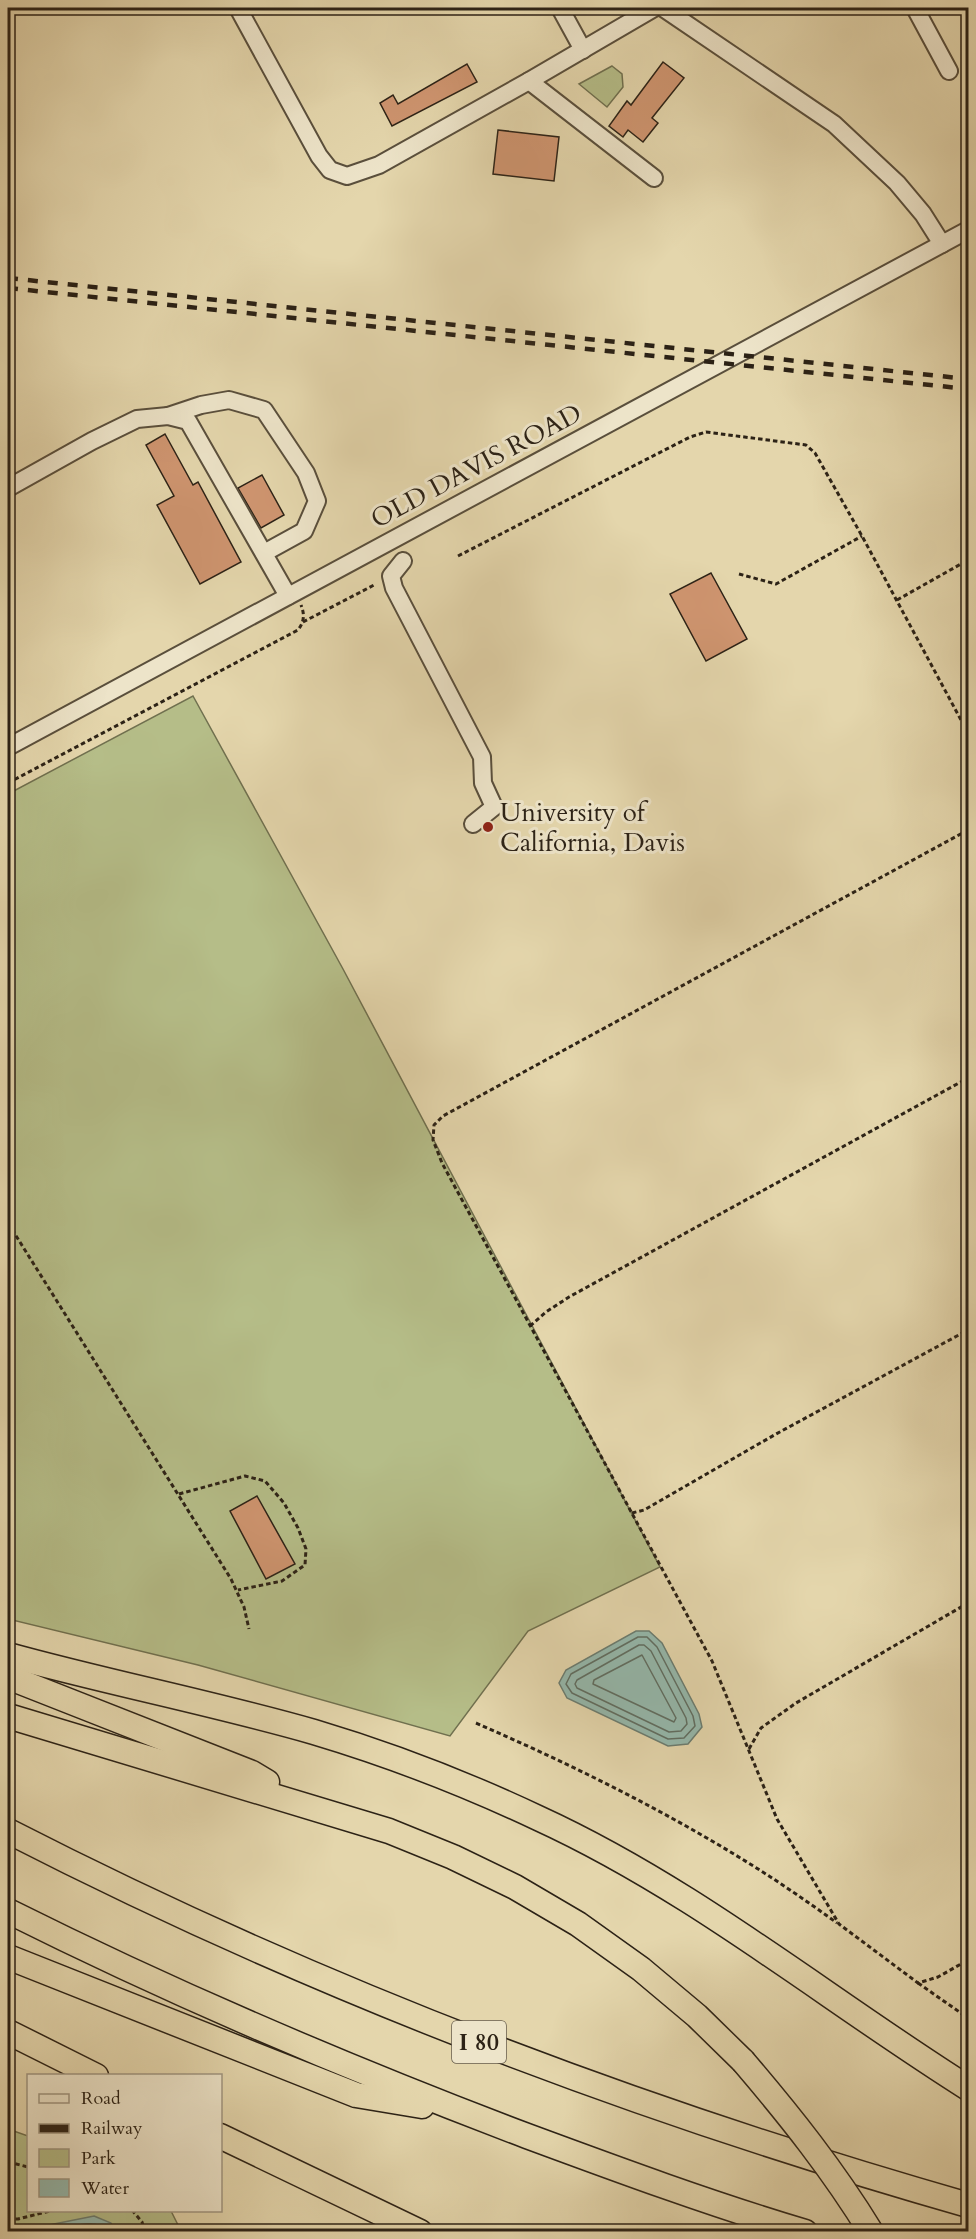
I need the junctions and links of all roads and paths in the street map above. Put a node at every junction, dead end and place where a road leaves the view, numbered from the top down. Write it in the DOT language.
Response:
graph roads {
  1 [pos="238,8"];
  2 [pos="560,8"];
  3 [pos="654,8"];
  4 [pos="663,8"];
  5 [pos="915,8"];
  6 [pos="583,50"];
  7 [pos="950,71"];
  8 [pos="529,81"];
  9 [pos="654,178"];
  10 [pos="969,230"];
  11 [pos="942,244"];
  12 [pos="168,416"];
  13 [pos="8,488"];
  14 [pos="862,536"];
  15 [pos="264,553"];
  16 [pos="458,556"];
  17 [pos="969,560"];
  18 [pos="403,561"];
  19 [pos="739,574"];
  20 [pos="391,576"];
  21 [pos="292,594"];
  22 [pos="897,600"];
  23 [pos="303,622"];
  24 [pos="969,733"];
  25 [pos="8,747"];
  26 [pos="8,783"];
  27 [pos="472,824"];
  28 [pos="969,830"];
  29 [pos="969,1078"];
  30 [pos="8,1223"];
  31 [pos="530,1326"];
  32 [pos="969,1330"];
  33 [pos="179,1494"];
  34 [pos="632,1513"];
  35 [pos="237,1591"];
  36 [pos="969,1603"];
  37 [pos="249,1629"];
  38 [pos="8,1655"];
  39 [pos="8,1677"];
  40 [pos="8,1716"];
  41 [pos="476,1723"];
  42 [pos="749,1749"];
  43 [pos="316,1809"];
  44 [pos="8,1832"];
  45 [pos="8,1911"];
  46 [pos="839,1924"];
  47 [pos="8,1957"];
  48 [pos="969,1960"];
  49 [pos="918,1983"];
  50 [pos="969,2018"];
  51 [pos="8,2032"];
  52 [pos="8,2050"];
  53 [pos="67,2074"];
  54 [pos="92,2074"];
  55 [pos="969,2088"];
  56 [pos="466,2113"];
  57 [pos="222,2137"];
  58 [pos="8,2162"];
  59 [pos="27,2167"];
  60 [pos="969,2205"];
  61 [pos="50,2212"];
  62 [pos="133,2212"];
  63 [pos="8,2219"];
  64 [pos="145,2232"];
  65 [pos="420,2232"];
  66 [pos="806,2232"];
  67 [pos="871,2232"];
  1 -- 8 [label="street"];
  2 -- 6 [label="street"];
  3 -- 6 [label="street"];
  4 -- 11 [label="street"];
  5 -- 7 [label="street"];
  6 -- 8 [label="street"];
  8 -- 9 [label="street"];
  10 -- 11 [label="street, OLD DAVIS ROAD"];
  11 -- 21 [label="street, OLD DAVIS ROAD"];
  12 -- 13 [label="street"];
  12 -- 15 [label="street"];
  12 -- 15 [label="street"];
  14 -- 16 [label="path"];
  14 -- 19 [label="path"];
  14 -- 22 [label="path"];
  15 -- 21 [label="street"];
  17 -- 22 [label="path"];
  18 -- 20 [label="street"];
  20 -- 23 [label="path"];
  20 -- 27 [label="street"];
  21 -- 23 [label="path"];
  21 -- 25 [label="street, OLD DAVIS ROAD"];
  22 -- 24 [label="path"];
  23 -- 26 [label="path"];
  28 -- 31 [label="path"];
  29 -- 31 [label="path"];
  30 -- 33 [label="path"];
  31 -- 34 [label="path"];
  32 -- 34 [label="path"];
  33 -- 35 [label="path"];
  33 -- 35 [label="path"];
  34 -- 42 [label="path"];
  35 -- 37 [label="path"];
  36 -- 42 [label="path"];
  38 -- 55 [label="highway"];
  39 -- 43 [label="highway"];
  40 -- 43 [label="highway"];
  41 -- 46 [label="path"];
  42 -- 46 [label="path"];
  43 -- 67 [label="highway, bridge"];
  44 -- 60 [label="highway, I 80"];
  45 -- 56 [label="highway"];
  46 -- 49 [label="path"];
  47 -- 56 [label="highway"];
  48 -- 49 [label="path"];
  49 -- 50 [label="path"];
  51 -- 54 [label="highway"];
  52 -- 53 [label="highway"];
  56 -- 66 [label="highway"];
  57 -- 65 [label="highway"];
  58 -- 59 [label="path"];
  61 -- 63 [label="path"];
  62 -- 64 [label="path"];
}
